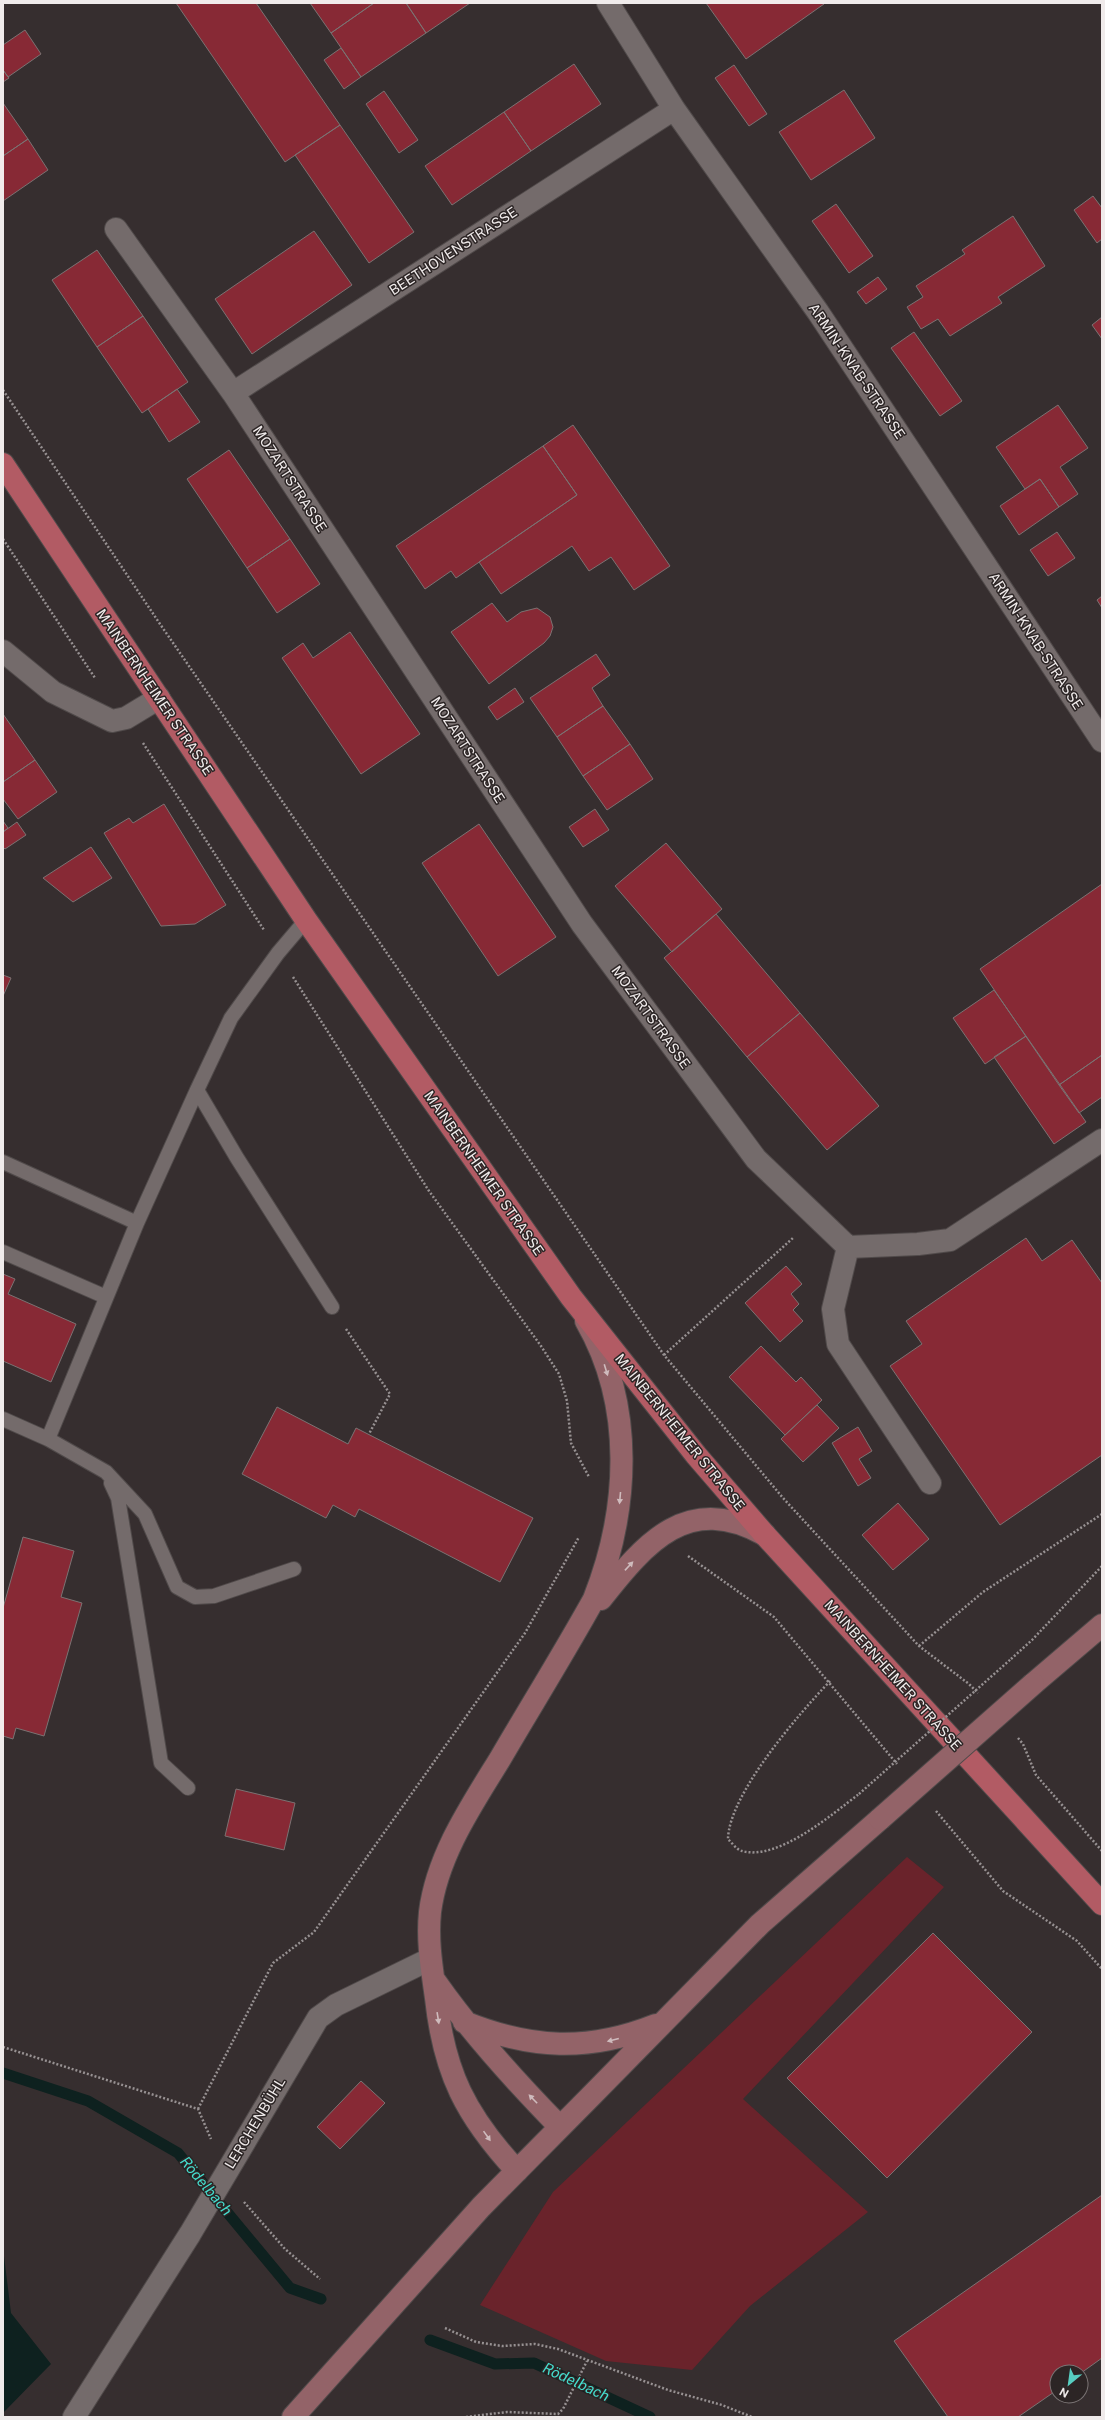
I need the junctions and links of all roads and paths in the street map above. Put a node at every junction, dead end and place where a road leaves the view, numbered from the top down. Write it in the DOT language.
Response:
graph roads {
  1 [pos="608,3"];
  2 [pos="674,109"];
  3 [pos="116,229"];
  4 [pos="3,390"];
  5 [pos="233,393"];
  6 [pos="3,464"];
  7 [pos="3,650"];
  8 [pos="159,698"];
  9 [pos="1102,741"];
  10 [pos="306,920"];
  11 [pos="197,1090"];
  12 [pos="1102,1140"];
  13 [pos="3,1162"];
  14 [pos="817,1217"];
  15 [pos="137,1222"];
  16 [pos="848,1247"];
  17 [pos="3,1252"];
  18 [pos="571,1297"];
  19 [pos="106,1298"];
  20 [pos="332,1307"];
  21 [pos="664,1355"];
  22 [pos="3,1419"];
  23 [pos="369,1434"];
  24 [pos="48,1439"];
  25 [pos="106,1472"];
  26 [pos="589,1476"];
  27 [pos="589,1483"];
  28 [pos="930,1483"];
  29 [pos="1102,1514"];
  30 [pos="581,1534"];
  31 [pos="765,1535"];
  32 [pos="1102,1566"];
  33 [pos="294,1569"];
  34 [pos="1102,1625"];
  35 [pos="578,1628"];
  36 [pos="919,1646"];
  37 [pos="830,1681"];
  38 [pos="979,1695"];
  39 [pos="1014,1733"];
  40 [pos="188,1788"];
  41 [pos="1102,1851"];
  42 [pos="1102,1904"];
  43 [pos="432,1969"];
  44 [pos="464,2022"];
  45 [pos="663,2023"];
  46 [pos="3,2046"];
  47 [pos="198,2109"];
  48 [pos="560,2127"];
  49 [pos="517,2171"];
  50 [pos="222,2179"];
  51 [pos="320,2279"];
  52 [pos="445,2328"];
  53 [pos="587,2360"];
  54 [pos="74,2417"];
  55 [pos="293,2417"];
  56 [pos="466,2417"];
  57 [pos="752,2417"];
  1 -- 2 [label="street, ARMIN-KNAB-STRASSE"];
  2 -- 5 [label="street, BEETHOVENSTRASSE"];
  2 -- 9 [label="street, ARMIN-KNAB-STRASSE"];
  3 -- 5 [label="street, MOZARTSTRASSE"];
  4 -- 21 [label="path"];
  5 -- 14 [label="street, MOZARTSTRASSE"];
  6 -- 8 [label="main road, MAINBERNHEIMER STRASSE"];
  7 -- 8 [label="street"];
  8 -- 10 [label="main road, MAINBERNHEIMER STRASSE"];
  10 -- 11 [label="lane"];
  10 -- 18 [label="main road, MAINBERNHEIMER STRASSE"];
  11 -- 15 [label="lane"];
  11 -- 20 [label="lane"];
  12 -- 16 [label="street"];
  13 -- 15 [label="lane"];
  14 -- 16 [label="street, MOZARTSTRASSE"];
  14 -- 21 [label="path"];
  15 -- 19 [label="lane"];
  16 -- 28 [label="street"];
  17 -- 19 [label="lane"];
  18 -- 31 [label="main road, MAINBERNHEIMER STRASSE"];
  18 -- 35 [label="main road, one-way"];
  19 -- 24 [label="lane"];
  20 -- 23 [label="path"];
  21 -- 36 [label="path"];
  22 -- 24 [label="lane"];
  24 -- 25 [label="lane"];
  25 -- 33 [label="lane"];
  25 -- 40 [label="lane"];
  26 -- 27 [label="path"];
  29 -- 36 [label="path"];
  30 -- 47 [label="path"];
  35 -- 31 [label="main road, one-way"];
  31 -- 42 [label="main road, MAINBERNHEIMER STRASSE"];
  32 -- 37 [label="path, bridge"];
  34 -- 45 [label="main road, bridge"];
  35 -- 43 [label="main road"];
  36 -- 38 [label="path"];
  39 -- 41 [label="path"];
  43 -- 44 [label="main road"];
  43 -- 49 [label="main road, one-way"];
  43 -- 50 [label="street, LERCHENBÜHL"];
  45 -- 44 [label="main road, one-way"];
  48 -- 44 [label="main road, one-way"];
  45 -- 48 [label="main road"];
  46 -- 47 [label="path"];
  47 -- 50 [label="path"];
  48 -- 49 [label="main road"];
  49 -- 55 [label="main road"];
  50 -- 51 [label="path"];
  50 -- 54 [label="street, LERCHENBÜHL"];
  52 -- 53 [label="path"];
  53 -- 56 [label="path"];
  53 -- 57 [label="path"];
}
